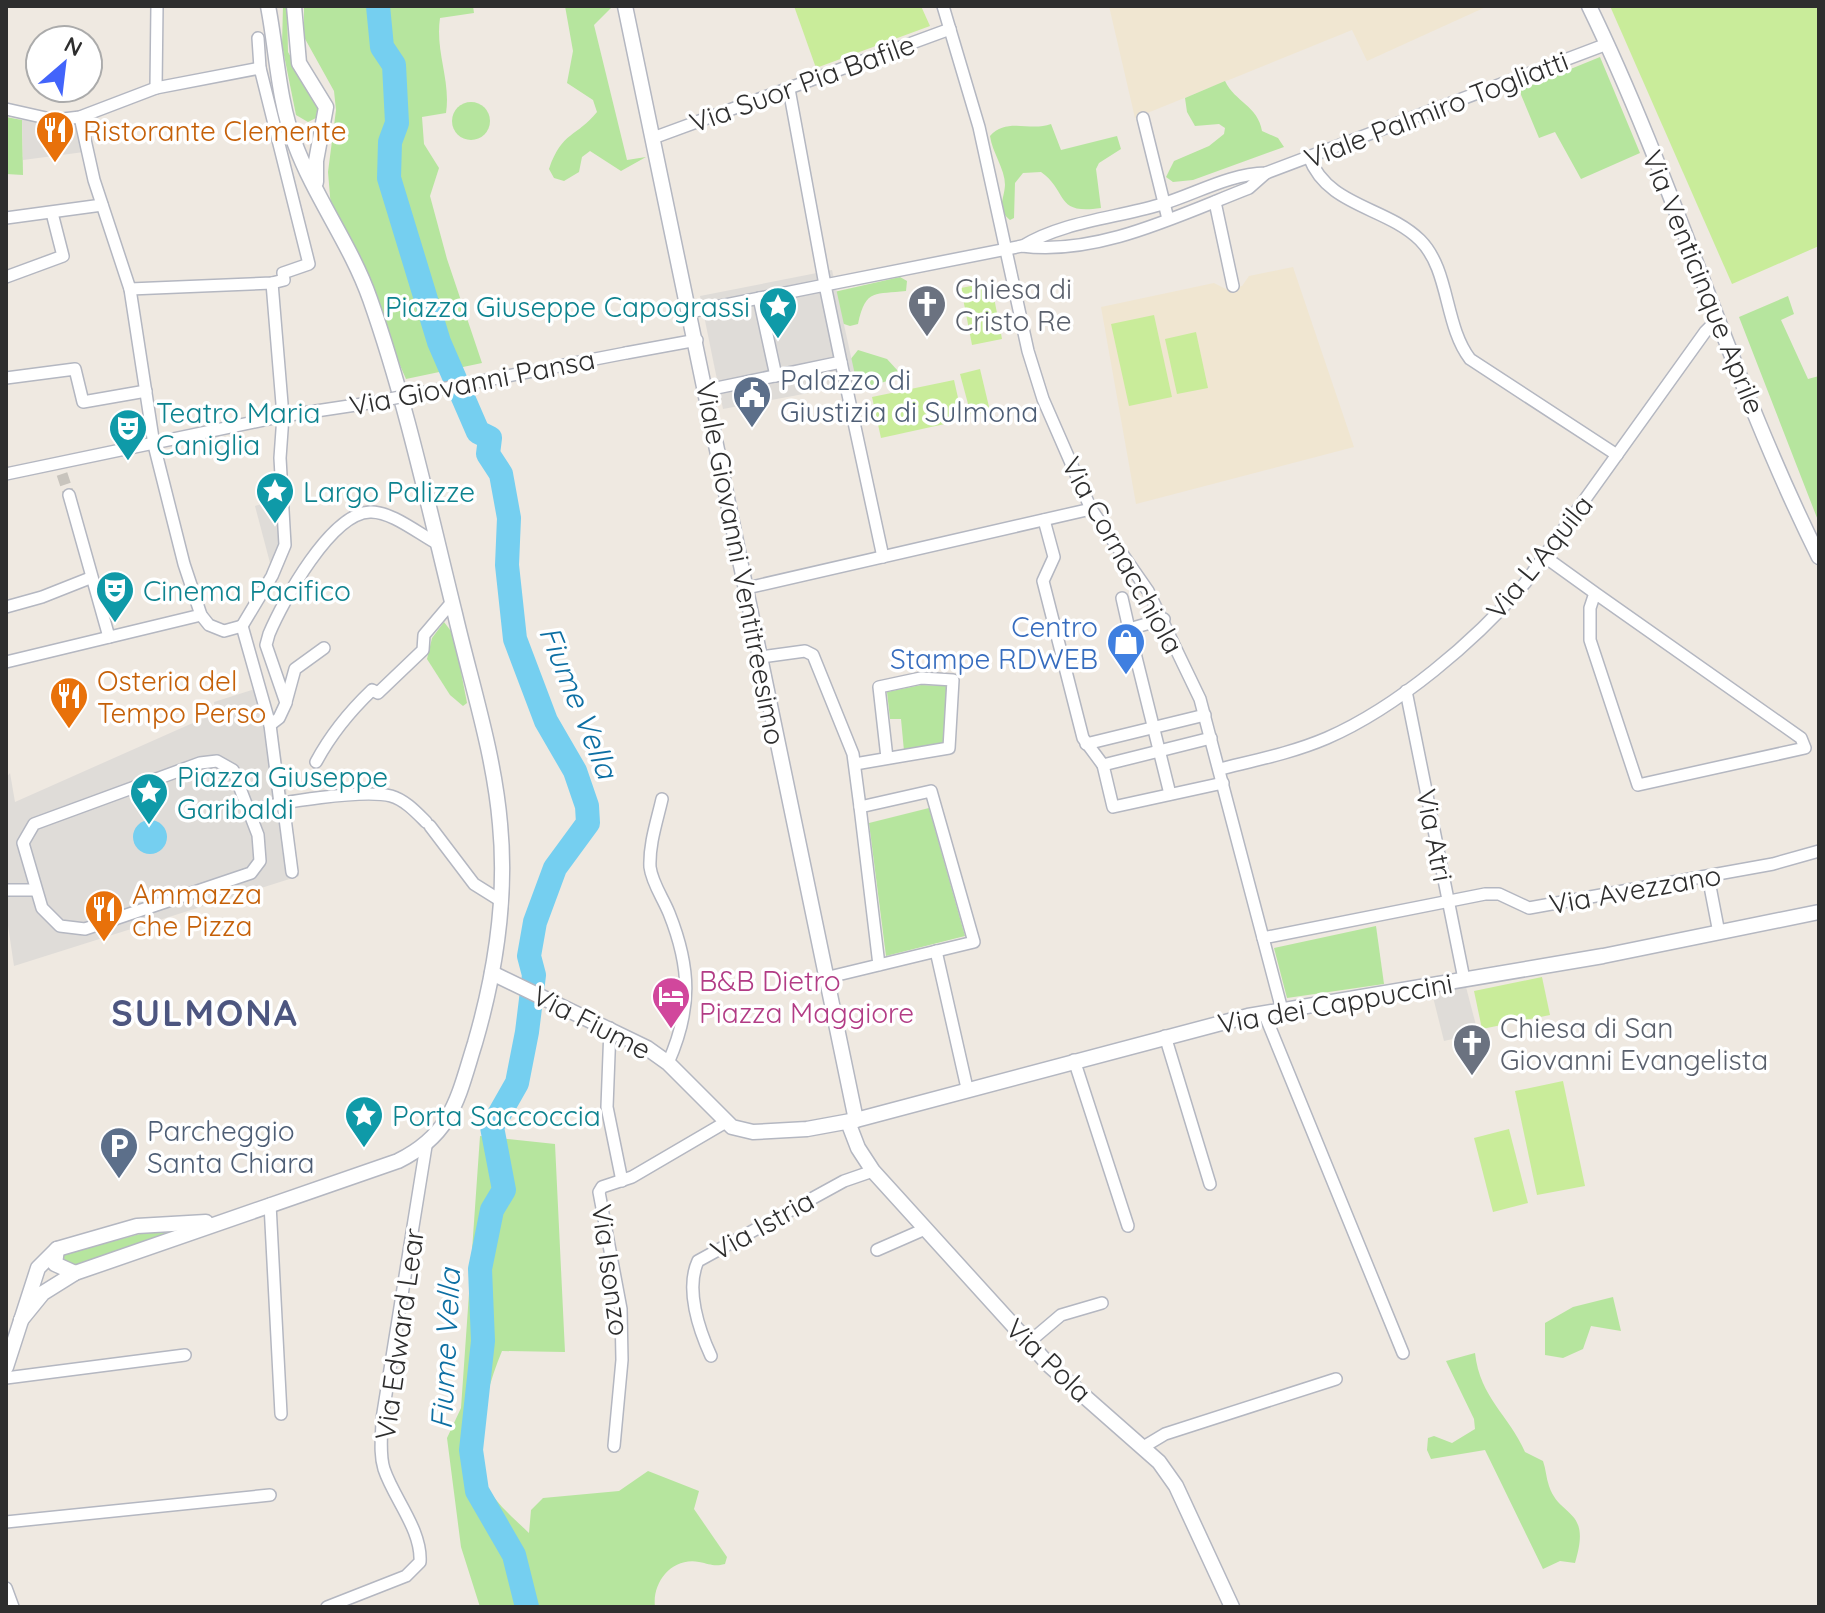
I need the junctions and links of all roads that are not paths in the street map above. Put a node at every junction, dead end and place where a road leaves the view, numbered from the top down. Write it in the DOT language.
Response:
graph roads {
  1 [pos="157,6"];
  2 [pos="268,6"];
  3 [pos="294,6"];
  4 [pos="625,6"];
  5 [pos="943,6"];
  6 [pos="1589,6"];
  7 [pos="950,29"];
  8 [pos="258,38"];
  9 [pos="1607,44"];
  10 [pos="260,68"];
  11 [pos="156,88"];
  12 [pos="789,89"];
  13 [pos="6,109"];
  14 [pos="80,117"];
  15 [pos="1143,118"];
  16 [pos="325,121"];
  17 [pos="653,138"];
  18 [pos="289,149"];
  19 [pos="1309,157"];
  20 [pos="1266,173"];
  21 [pos="316,187"];
  22 [pos="1215,202"];
  23 [pos="1163,204"];
  24 [pos="102,205"];
  25 [pos="52,213"];
  26 [pos="6,218"];
  27 [pos="1168,219"];
  28 [pos="1022,246"];
  29 [pos="1005,249"];
  30 [pos="6,277"];
  31 [pos="272,283"];
  32 [pos="825,285"];
  33 [pos="1233,286"];
  34 [pos="130,289"];
  35 [pos="759,298"];
  36 [pos="690,312"];
  37 [pos="1717,320"];
  38 [pos="697,340"];
  39 [pos="841,362"];
  40 [pos="776,376"];
  41 [pos="6,378"];
  42 [pos="707,390"];
  43 [pos="146,391"];
  44 [pos="283,416"];
  45 [pos="154,445"];
  46 [pos="1617,455"];
  47 [pos="6,474"];
  48 [pos="69,495"];
  49 [pos="1091,509"];
  50 [pos="1044,520"];
  51 [pos="438,544"];
  52 [pos="883,557"];
  53 [pos="1545,557"];
  54 [pos="1819,557"];
  55 [pos="90,578"];
  56 [pos="747,588"];
  57 [pos="1595,593"];
  58 [pos="1122,598"];
  59 [pos="452,602"];
  60 [pos="6,607"];
  61 [pos="201,615"];
  62 [pos="1164,619"];
  63 [pos="242,626"];
  64 [pos="1129,629"];
  65 [pos="109,637"];
  66 [pos="324,648"];
  67 [pos="761,657"];
  68 [pos="6,662"];
  69 [pos="1406,691"];
  70 [pos="286,703"];
  71 [pos="1205,715"];
  72 [pos="270,725"];
  73 [pos="1154,727"];
  74 [pos="1211,738"];
  75 [pos="1086,744"];
  76 [pos="1160,751"];
  77 [pos="887,758"];
  78 [pos="316,762"];
  79 [pos="855,764"];
  80 [pos="1103,765"];
  81 [pos="1220,769"];
  82 [pos="1223,783"];
  83 [pos="1170,794"];
  84 [pos="662,799"];
  85 [pos="282,803"];
  86 [pos="860,807"];
  87 [pos="250,811"];
  88 [pos="1819,851"];
  89 [pos="292,872"];
  90 [pos="1708,876"];
  91 [pos="6,890"];
  92 [pos="36,890"];
  93 [pos="498,899"];
  94 [pos="1448,901"];
  95 [pos="1819,912"];
  96 [pos="1719,933"];
  97 [pos="1263,938"];
  98 [pos="936,951"];
  99 [pos="879,965"];
  100 [pos="492,973"];
  101 [pos="825,978"];
  102 [pos="1464,979"];
  103 [pos="1282,1010"];
  104 [pos="1264,1013"];
  105 [pos="610,1028"];
  106 [pos="1165,1036"];
  107 [pos="1074,1060"];
  108 [pos="668,1063"];
  109 [pos="967,1088"];
  110 [pos="852,1121"];
  111 [pos="726,1122"];
  112 [pos="426,1146"];
  113 [pos="873,1171"];
  114 [pos="622,1181"];
  115 [pos="1210,1184"];
  116 [pos="270,1204"];
  117 [pos="218,1221"];
  118 [pos="174,1223"];
  119 [pos="1128,1226"];
  120 [pos="925,1229"];
  121 [pos="164,1241"];
  122 [pos="57,1249"];
  123 [pos="877,1250"];
  124 [pos="75,1273"];
  125 [pos="1102,1303"];
  126 [pos="21,1320"];
  127 [pos="1028,1343"];
  128 [pos="1403,1353"];
  129 [pos="185,1355"];
  130 [pos="711,1356"];
  131 [pos="6,1367"];
  132 [pos="6,1378"];
  133 [pos="1336,1379"];
  134 [pos="281,1414"];
  135 [pos="614,1446"];
  136 [pos="1145,1446"];
  137 [pos="270,1495"];
  138 [pos="6,1522"];
  139 [pos="6,1588"];
  140 [pos="355,1602"];
  141 [pos="13,1607"];
  142 [pos="327,1607"];
  143 [pos="1232,1607"];
  1 -- 11 [label="street"];
  2 -- 18 [label="street"];
  3 -- 16 [label="street"];
  4 -- 17 [label="street, Viale Giovanni Ventitreesimo"];
  5 -- 7 [label="street, Via Cornacchiola"];
  6 -- 9 [label="street, Via Venticinque Aprile"];
  7 -- 12 [label="street, Via Suor Pia Bafile"];
  7 -- 29 [label="street, Via Cornacchiola"];
  8 -- 10 [label="street"];
  9 -- 19 [label="street, Viale Palmiro Togliatti"];
  9 -- 37 [label="street, Via Venticinque Aprile"];
  10 -- 11 [label="street"];
  10 -- 18 [label="street"];
  11 -- 14 [label="street"];
  12 -- 17 [label="street, Via Suor Pia Bafile"];
  12 -- 32 [label="street"];
  13 -- 14 [label="street"];
  14 -- 24 [label="street"];
  15 -- 23 [label="street"];
  16 -- 18 [label="street"];
  16 -- 21 [label="street"];
  17 -- 36 [label="street, Viale Giovanni Ventitreesimo"];
  18 -- 21 [label="street"];
  18 -- 31 [label="street"];
  19 -- 20 [label="street, Viale Palmiro Togliatti"];
  19 -- 46 [label="street"];
  20 -- 22 [label="street, Viale Palmiro Togliatti"];
  20 -- 23 [label="street, Viale Palmiro Togliatti"];
  21 -- 51 [label="street"];
  22 -- 27 [label="street, Viale Palmiro Togliatti"];
  22 -- 33 [label="street"];
  23 -- 27 [label="street"];
  23 -- 28 [label="street, Viale Palmiro Togliatti"];
  24 -- 25 [label="street"];
  24 -- 34 [label="street"];
  25 -- 26 [label="street"];
  25 -- 30 [label="street"];
  27 -- 28 [label="street, Viale Palmiro Togliatti"];
  28 -- 29 [label="street, Viale Palmiro Togliatti"];
  29 -- 32 [label="street, Viale Palmiro Togliatti"];
  29 -- 49 [label="street, Via Cornacchiola"];
  31 -- 34 [label="street"];
  31 -- 44 [label="street"];
  32 -- 35 [label="street"];
  32 -- 39 [label="street"];
  34 -- 43 [label="street"];
  35 -- 36 [label="street"];
  35 -- 40 [label="street"];
  36 -- 38 [label="street, Viale Giovanni Ventitreesimo"];
  37 -- 46 [label="street, Via L'Aquila"];
  37 -- 54 [label="street, Via Venticinque Aprile"];
  38 -- 42 [label="street, Viale Giovanni Ventitreesimo"];
  38 -- 44 [label="street, Via Giovanni Pansa, bridge"];
  39 -- 40 [label="street"];
  39 -- 52 [label="street"];
  40 -- 42 [label="street"];
  41 -- 43 [label="street"];
  42 -- 56 [label="street, Viale Giovanni Ventitreesimo"];
  43 -- 45 [label="street"];
  44 -- 45 [label="street, Via Giovanni Pansa"];
  44 -- 63 [label="street"];
  45 -- 47 [label="street, Via Giovanni Pansa"];
  45 -- 61 [label="street"];
  46 -- 53 [label="street, Via L'Aquila"];
  48 -- 55 [label="street"];
  49 -- 50 [label="street"];
  49 -- 62 [label="street, Via Cornacchiola"];
  50 -- 52 [label="street"];
  50 -- 75 [label="street"];
  51 -- 59 [label="street"];
  51 -- 70 [label="street"];
  52 -- 56 [label="street"];
  53 -- 57 [label="street"];
  53 -- 69 [label="street, Via L'Aquila"];
  55 -- 60 [label="street"];
  55 -- 65 [label="street"];
  56 -- 67 [label="street, Viale Giovanni Ventitreesimo"];
  57 -- 57 [label="street"];
  58 -- 64 [label="street"];
  59 -- 78 [label="street"];
  59 -- 93 [label="street"];
  61 -- 63 [label="street"];
  61 -- 65 [label="street"];
  62 -- 64 [label="street"];
  62 -- 71 [label="street, Via Cornacchiola"];
  63 -- 72 [label="street"];
  64 -- 73 [label="street"];
  65 -- 68 [label="street"];
  66 -- 70 [label="street"];
  67 -- 79 [label="street"];
  67 -- 101 [label="street, Viale Giovanni Ventitreesimo"];
  69 -- 81 [label="street, Via L'Aquila"];
  69 -- 94 [label="street, Via Atri"];
  70 -- 72 [label="street"];
  71 -- 73 [label="street"];
  71 -- 74 [label="street, Via Cornacchiola"];
  72 -- 85 [label="street"];
  73 -- 75 [label="street"];
  73 -- 76 [label="street"];
  74 -- 76 [label="street"];
  74 -- 81 [label="street, Via Cornacchiola"];
  75 -- 80 [label="street"];
  76 -- 80 [label="street"];
  76 -- 83 [label="street"];
  77 -- 77 [label="street"];
  77 -- 79 [label="street"];
  79 -- 86 [label="street"];
  80 -- 83 [label="street"];
  81 -- 82 [label="street, Via Cornacchiola"];
  82 -- 83 [label="street"];
  82 -- 97 [label="street, Via Cornacchiola"];
  84 -- 108 [label="street"];
  85 -- 87 [label="street"];
  85 -- 89 [label="street"];
  85 -- 93 [label="street"];
  86 -- 98 [label="street"];
  86 -- 99 [label="street"];
  87 -- 92 [label="street"];
  87 -- 92 [label="street"];
  88 -- 90 [label="street, Via Avezzano"];
  90 -- 94 [label="street, Via Avezzano"];
  90 -- 96 [label="street"];
  91 -- 92 [label="street"];
  93 -- 100 [label="street"];
  94 -- 97 [label="street, Via Avezzano"];
  94 -- 102 [label="street, Via Atri"];
  95 -- 96 [label="street, Via dei Cappuccini"];
  96 -- 102 [label="street, Via dei Cappuccini"];
  97 -- 103 [label="street, Via Cornacchiola"];
  98 -- 99 [label="street"];
  98 -- 109 [label="street"];
  99 -- 101 [label="street"];
  100 -- 105 [label="street, Via Fiume"];
  100 -- 112 [label="street"];
  101 -- 110 [label="street, Viale Giovanni Ventitreesimo"];
  102 -- 103 [label="street, Via dei Cappuccini"];
  103 -- 104 [label="street, Via dei Cappuccini"];
  104 -- 106 [label="street, Via dei Cappuccini"];
  104 -- 128 [label="street"];
  105 -- 108 [label="street, Via Fiume"];
  105 -- 114 [label="street"];
  106 -- 107 [label="street, Via dei Cappuccini"];
  106 -- 115 [label="street"];
  107 -- 109 [label="street, Via dei Cappuccini"];
  107 -- 119 [label="street"];
  108 -- 111 [label="street, Via Fiume"];
  109 -- 110 [label="street, Via dei Cappuccini"];
  110 -- 111 [label="street"];
  110 -- 113 [label="street, Via Pola"];
  111 -- 114 [label="street, Via Isonzo"];
  112 -- 116 [label="street"];
  112 -- 140 [label="street, Via Edward Lear"];
  113 -- 120 [label="street, Via Pola"];
  113 -- 130 [label="street, Via Istria"];
  114 -- 135 [label="street, Via Isonzo"];
  116 -- 117 [label="street"];
  116 -- 134 [label="street"];
  117 -- 118 [label="street"];
  117 -- 121 [label="street"];
  118 -- 121 [label="street"];
  118 -- 122 [label="street"];
  120 -- 123 [label="street"];
  120 -- 127 [label="street, Via Pola"];
  121 -- 124 [label="street"];
  122 -- 124 [label="street"];
  122 -- 126 [label="street"];
  124 -- 126 [label="street"];
  125 -- 127 [label="street"];
  126 -- 131 [label="street"];
  127 -- 136 [label="street, Via Pola"];
  129 -- 132 [label="street"];
  133 -- 136 [label="street"];
  136 -- 143 [label="street, Via Pola"];
  137 -- 138 [label="street"];
  139 -- 141 [label="street"];
  140 -- 142 [label="street"];
}
